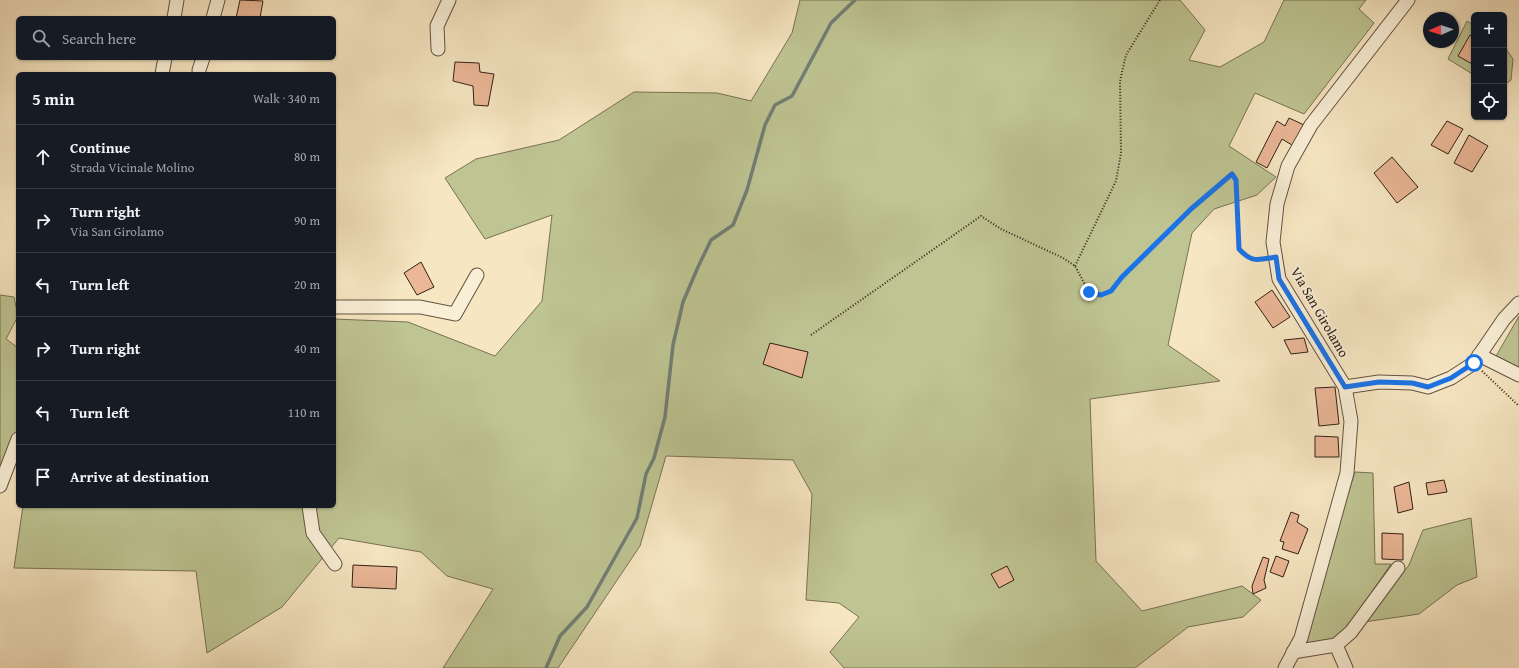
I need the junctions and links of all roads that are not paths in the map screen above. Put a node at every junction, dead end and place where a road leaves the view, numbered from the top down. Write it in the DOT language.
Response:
graph roads {
  1 [pos="177,0"];
  2 [pos="218,0"];
  3 [pos="449,0"];
  4 [pos="1408,0"];
  5 [pos="174,16"];
  6 [pos="214,16"];
  7 [pos="438,49"];
  8 [pos="165,60"];
  9 [pos="162,72"];
  10 [pos="477,274"];
  11 [pos="1519,303"];
  12 [pos="336,307"];
  13 [pos="1476,359"];
  14 [pos="1519,375"];
  15 [pos="1345,387"];
  16 [pos="16,444"];
  17 [pos="0,486"];
  18 [pos="309,508"];
  19 [pos="335,564"];
  20 [pos="1398,568"];
  21 [pos="1336,645"];
  22 [pos="1293,652"];
  23 [pos="1285,668"];
  24 [pos="1346,668"];
  1 -- 5 [label="street"];
  2 -- 6 [label="street"];
  3 -- 7 [label="street"];
  4 -- 15 [label="street, Via San Girolamo"];
  8 -- 9 [label="street"];
  10 -- 12 [label="street"];
  11 -- 13 [label="street"];
  13 -- 14 [label="street"];
  13 -- 15 [label="street"];
  15 -- 22 [label="street, Via San Girolamo"];
  16 -- 17 [label="street"];
  18 -- 19 [label="street"];
  20 -- 21 [label="street"];
  21 -- 22 [label="street"];
  21 -- 24 [label="street"];
  22 -- 23 [label="street, Via San Girolamo"];
}
